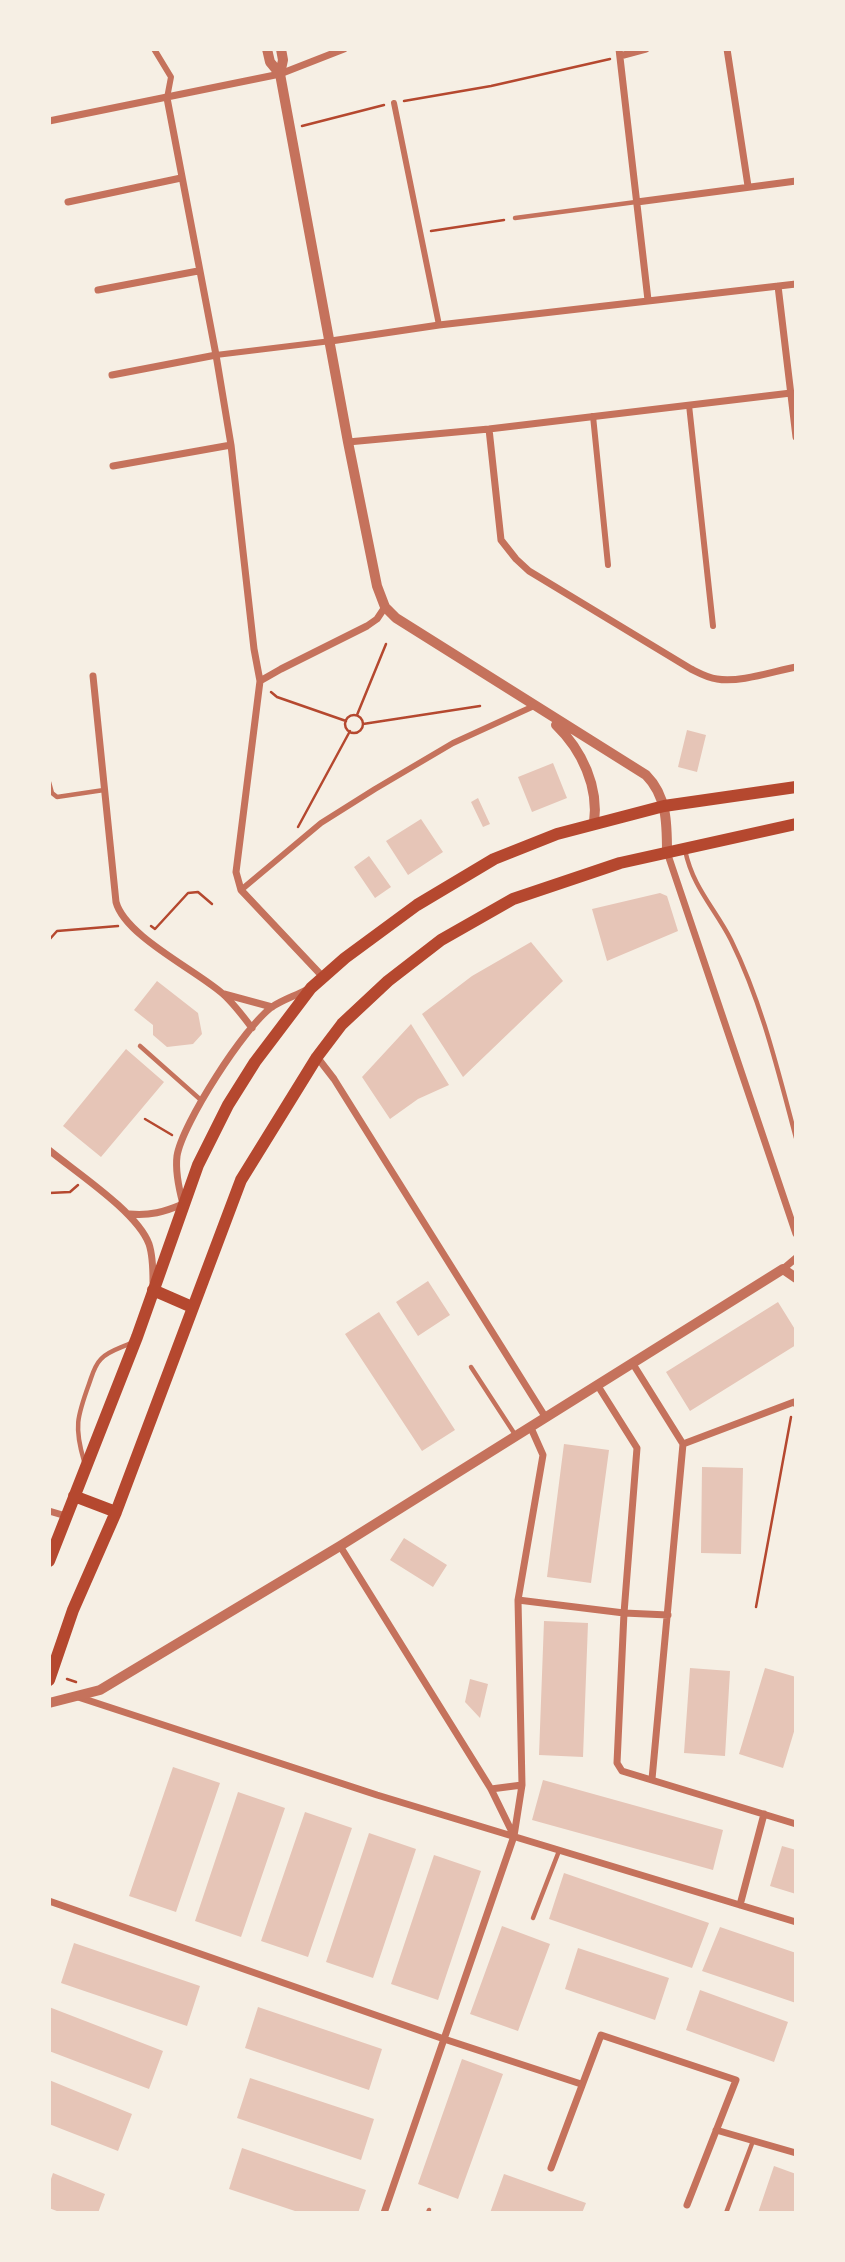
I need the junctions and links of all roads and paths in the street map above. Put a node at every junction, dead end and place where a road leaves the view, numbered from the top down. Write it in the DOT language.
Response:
graph roads {
  1 [pos="154,49"];
  2 [pos="267,49"];
  3 [pos="281,49"];
  4 [pos="344,49"];
  5 [pos="646,49"];
  6 [pos="727,49"];
  7 [pos="620,53"];
  8 [pos="280,74"];
  9 [pos="167,98"];
  10 [pos="394,103"];
  11 [pos="49,121"];
  12 [pos="291,128"];
  13 [pos="181,178"];
  14 [pos="796,181"];
  15 [pos="748,186"];
  16 [pos="68,202"];
  17 [pos="637,202"];
  18 [pos="515,218"];
  19 [pos="420,232"];
  20 [pos="198,271"];
  21 [pos="796,284"];
  22 [pos="778,286"];
  23 [pos="98,290"];
  24 [pos="648,300"];
  25 [pos="439,325"];
  26 [pos="331,341"];
  27 [pos="216,355"];
  28 [pos="112,375"];
  29 [pos="790,393"];
  30 [pos="688,405"];
  31 [pos="593,416"];
  32 [pos="489,429"];
  33 [pos="796,438"];
  34 [pos="348,442"];
  35 [pos="231,445"];
  36 [pos="113,466"];
  37 [pos="608,565"];
  38 [pos="385,607"];
  39 [pos="713,626"];
  40 [pos="386,644"];
  41 [pos="796,667"];
  42 [pos="93,676"];
  43 [pos="260,681"];
  44 [pos="480,706"];
  45 [pos="534,706"];
  46 [pos="544,713"];
  47 [pos="358,715"];
  48 [pos="346,721"];
  49 [pos="363,724"];
  50 [pos="350,732"];
  51 [pos="49,782"];
  52 [pos="796,787"];
  53 [pos="104,790"];
  54 [pos="664,806"];
  55 [pos="594,823"];
  56 [pos="796,824"];
  57 [pos="295,832"];
  58 [pos="685,848"];
  59 [pos="667,852"];
  60 [pos="241,890"];
  61 [pos="212,904"];
  62 [pos="127,922"];
  63 [pos="49,940"];
  64 [pos="323,977"];
  65 [pos="311,988"];
  66 [pos="223,993"];
  67 [pos="272,1007"];
  68 [pos="252,1028"];
  69 [pos="140,1046"];
  70 [pos="317,1057"];
  71 [pos="202,1101"];
  72 [pos="145,1119"];
  73 [pos="163,1130"];
  74 [pos="796,1138"];
  75 [pos="49,1150"];
  76 [pos="84,1178"];
  77 [pos="49,1193"];
  78 [pos="183,1204"];
  79 [pos="129,1214"];
  80 [pos="796,1234"];
  81 [pos="796,1258"];
  82 [pos="783,1269"];
  83 [pos="796,1278"];
  84 [pos="153,1290"];
  85 [pos="192,1307"];
  86 [pos="135,1342"];
  87 [pos="634,1364"];
  88 [pos="471,1367"];
  89 [pos="598,1386"];
  90 [pos="795,1403"];
  91 [pos="546,1418"];
  92 [pos="531,1428"];
  93 [pos="516,1437"];
  94 [pos="683,1444"];
  95 [pos="85,1467"];
  96 [pos="74,1496"];
  97 [pos="51,1511"];
  98 [pos="116,1512"];
  99 [pos="66,1516"];
  100 [pos="340,1546"];
  101 [pos="49,1561"];
  102 [pos="518,1600"];
  103 [pos="756,1606"];
  104 [pos="624,1613"];
  105 [pos="667,1615"];
  106 [pos="49,1680"];
  107 [pos="78,1697"];
  108 [pos="49,1703"];
  109 [pos="652,1779"];
  110 [pos="522,1785"];
  111 [pos="491,1789"];
  112 [pos="764,1814"];
  113 [pos="796,1824"];
  114 [pos="514,1836"];
  115 [pos="559,1850"];
  116 [pos="49,1901"];
  117 [pos="740,1905"];
  118 [pos="533,1918"];
  119 [pos="796,1922"];
  120 [pos="444,2039"];
  121 [pos="581,2084"];
  122 [pos="716,2130"];
  123 [pos="753,2141"];
  124 [pos="796,2153"];
  125 [pos="551,2168"];
  126 [pos="687,2205"];
  127 [pos="384,2213"];
  128 [pos="726,2213"];
  1 -- 9 [label="street"];
  2 -- 8 [label="street"];
  3 -- 8 [label="street"];
  4 -- 8 [label="street"];
  5 -- 7 [label="street"];
  6 -- 15 [label="street"];
  7 -- 10 [label="path"];
  7 -- 17 [label="street"];
  8 -- 9 [label="street"];
  8 -- 12 [label="street"];
  9 -- 11 [label="street"];
  9 -- 13 [label="street"];
  10 -- 12 [label="path"];
  10 -- 19 [label="street"];
  12 -- 26 [label="street"];
  13 -- 16 [label="street"];
  13 -- 20 [label="street"];
  14 -- 15 [label="street"];
  15 -- 17 [label="street"];
  17 -- 18 [label="lane"];
  17 -- 24 [label="street"];
  18 -- 19 [label="path"];
  19 -- 25 [label="street"];
  20 -- 23 [label="street"];
  20 -- 27 [label="street"];
  21 -- 22 [label="street"];
  22 -- 24 [label="street"];
  22 -- 29 [label="street"];
  24 -- 25 [label="street"];
  25 -- 26 [label="street"];
  26 -- 27 [label="street"];
  26 -- 34 [label="street"];
  27 -- 28 [label="street"];
  27 -- 35 [label="street"];
  29 -- 30 [label="street"];
  29 -- 33 [label="street"];
  30 -- 31 [label="street"];
  30 -- 39 [label="street"];
  31 -- 32 [label="street"];
  31 -- 37 [label="street"];
  32 -- 34 [label="street"];
  32 -- 41 [label="street"];
  34 -- 38 [label="street"];
  35 -- 36 [label="street"];
  35 -- 43 [label="street"];
  38 -- 43 [label="street"];
  38 -- 45 [label="street"];
  40 -- 47 [label="path"];
  42 -- 53 [label="street"];
  43 -- 48 [label="path"];
  43 -- 60 [label="street"];
  44 -- 49 [label="path"];
  45 -- 46 [label="street"];
  45 -- 60 [label="street"];
  46 -- 54 [label="street"];
  46 -- 55 [label="street"];
  47 -- 48 [label="path"];
  47 -- 49 [label="path"];
  48 -- 50 [label="path"];
  49 -- 50 [label="path"];
  50 -- 57 [label="path"];
  51 -- 53 [label="lane"];
  52 -- 54 [label="main road"];
  53 -- 62 [label="street"];
  54 -- 55 [label="main road"];
  54 -- 59 [label="street"];
  55 -- 64 [label="main road"];
  56 -- 58 [label="main road"];
  58 -- 59 [label="main road"];
  58 -- 74 [label="lane"];
  59 -- 70 [label="main road"];
  59 -- 80 [label="street"];
  60 -- 64 [label="street"];
  61 -- 62 [label="path"];
  62 -- 63 [label="path"];
  62 -- 66 [label="street"];
  64 -- 65 [label="main road"];
  65 -- 67 [label="street"];
  65 -- 78 [label="main road"];
  66 -- 67 [label="street"];
  66 -- 68 [label="street"];
  67 -- 68 [label="street"];
  68 -- 71 [label="street"];
  69 -- 71 [label="lane"];
  70 -- 85 [label="main road"];
  70 -- 91 [label="street"];
  71 -- 78 [label="street"];
  72 -- 73 [label="path"];
  75 -- 76 [label="street"];
  76 -- 77 [label="path"];
  76 -- 79 [label="street"];
  78 -- 79 [label="street"];
  78 -- 84 [label="main road"];
  79 -- 84 [label="street"];
  81 -- 82 [label="street"];
  82 -- 83 [label="street"];
  82 -- 87 [label="street"];
  84 -- 85 [label="main road"];
  84 -- 86 [label="main road"];
  85 -- 98 [label="main road"];
  86 -- 95 [label="main road"];
  86 -- 95 [label="lane"];
  87 -- 89 [label="street"];
  87 -- 94 [label="street"];
  88 -- 93 [label="lane"];
  89 -- 91 [label="street"];
  89 -- 104 [label="street"];
  90 -- 94 [label="street"];
  90 -- 103 [label="path"];
  91 -- 92 [label="street"];
  92 -- 93 [label="street"];
  92 -- 102 [label="street"];
  93 -- 100 [label="street"];
  94 -- 105 [label="street"];
  95 -- 96 [label="main road"];
  96 -- 98 [label="main road"];
  96 -- 99 [label="main road"];
  97 -- 99 [label="street"];
  98 -- 106 [label="main road"];
  99 -- 101 [label="main road"];
  100 -- 107 [label="street"];
  100 -- 111 [label="street"];
  102 -- 104 [label="street"];
  102 -- 110 [label="street"];
  104 -- 105 [label="street"];
  104 -- 109 [label="street"];
  105 -- 109 [label="street"];
  107 -- 108 [label="street"];
  107 -- 114 [label="street"];
  109 -- 112 [label="street"];
  110 -- 111 [label="street"];
  110 -- 114 [label="street"];
  111 -- 114 [label="street"];
  112 -- 113 [label="street"];
  112 -- 117 [label="street"];
  114 -- 115 [label="street"];
  114 -- 120 [label="street"];
  115 -- 117 [label="street"];
  115 -- 118 [label="lane"];
  116 -- 120 [label="street"];
  117 -- 119 [label="street"];
  120 -- 121 [label="street"];
  120 -- 127 [label="street"];
  121 -- 122 [label="street"];
  121 -- 125 [label="street"];
  122 -- 123 [label="street"];
  122 -- 126 [label="street"];
  123 -- 124 [label="street"];
  123 -- 128 [label="lane"];
}
